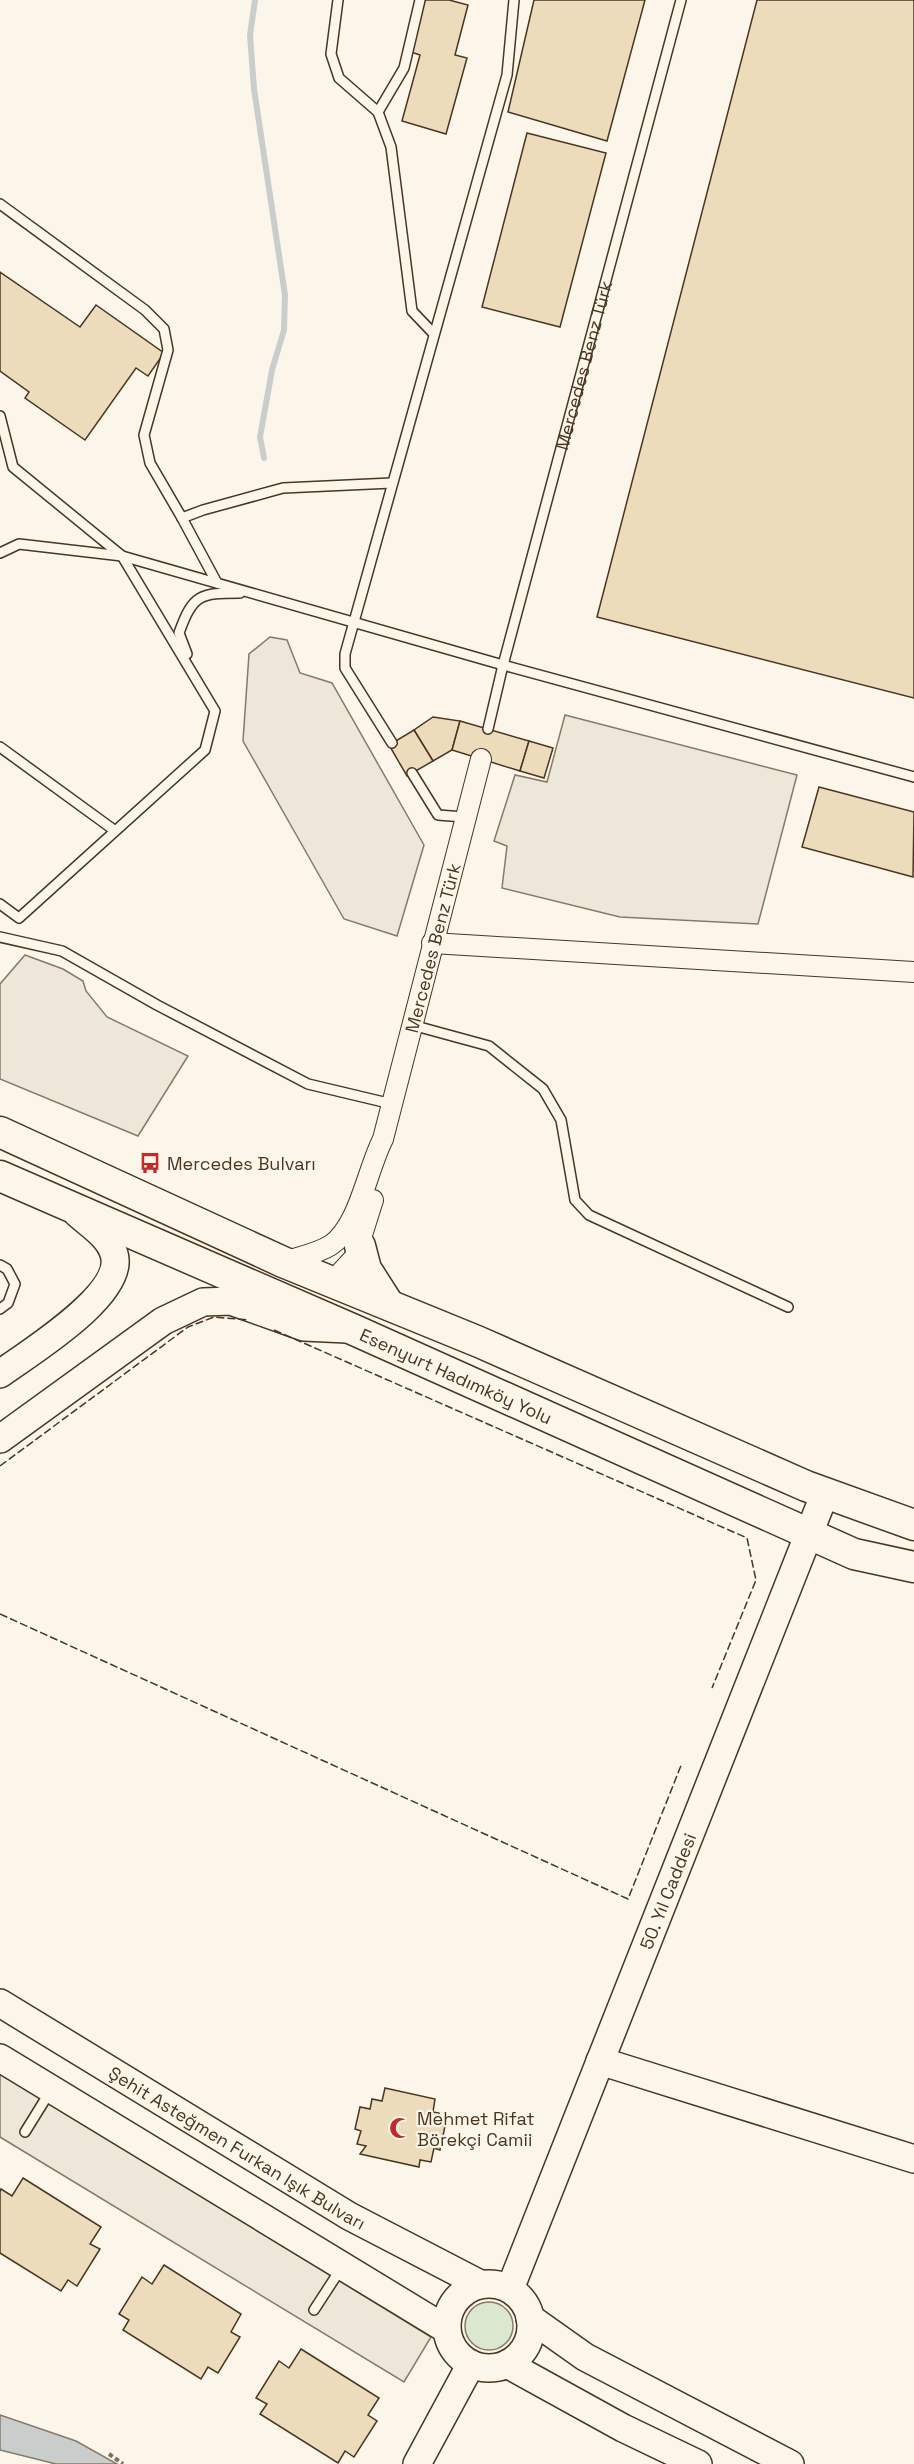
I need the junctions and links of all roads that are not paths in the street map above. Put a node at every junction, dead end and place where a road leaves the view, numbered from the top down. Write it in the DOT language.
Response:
graph roads {
  1 [pos="338,0"];
  2 [pos="420,0"];
  3 [pos="514,0"];
  4 [pos="681,0"];
  5 [pos="378,112"];
  6 [pos="0,204"];
  7 [pos="434,334"];
  8 [pos="0,416"];
  9 [pos="392,483"];
  10 [pos="182,518"];
  11 [pos="0,553"];
  12 [pos="122,556"];
  13 [pos="218,583"];
  14 [pos="251,593"];
  15 [pos="354,622"];
  16 [pos="503,664"];
  17 [pos="195,676"];
  18 [pos="488,729"];
  19 [pos="392,743"];
  20 [pos="0,747"];
  21 [pos="481,759"];
  22 [pos="412,773"];
  23 [pos="914,777"];
  24 [pos="464,817"];
  25 [pos="114,830"];
  26 [pos="0,904"];
  27 [pos="0,937"];
  28 [pos="432,943"];
  29 [pos="914,972"];
  30 [pos="412,1025"];
  31 [pos="392,1104"];
  32 [pos="0,1132"];
  33 [pos="383,1139"];
  34 [pos="0,1176"];
  35 [pos="62,1201"];
  36 [pos="360,1246"];
  37 [pos="283,1262"];
  38 [pos="0,1265"];
  39 [pos="328,1285"];
  40 [pos="389,1305"];
  41 [pos="788,1307"];
  42 [pos="0,1309"];
  43 [pos="352,1329"];
  44 [pos="0,1374"];
  45 [pos="0,1439"];
  46 [pos="825,1493"];
  47 [pos="914,1525"];
  48 [pos="809,1534"];
  49 [pos="914,1567"];
  50 [pos="0,2003"];
  51 [pos="0,2058"];
  52 [pos="600,2061"];
  53 [pos="51,2089"];
  54 [pos="25,2132"];
  55 [pos="914,2159"];
  56 [pos="342,2267"];
  57 [pos="480,2284"];
  58 [pos="510,2289"];
  59 [pos="314,2310"];
  60 [pos="531,2318"];
  61 [pos="446,2329"];
  62 [pos="471,2364"];
  63 [pos="507,2364"];
  64 [pos="417,2464"];
  65 [pos="698,2464"];
  66 [pos="790,2464"];
  1 -- 5 [label="lane"];
  2 -- 5 [label="lane"];
  3 -- 7 [label="lane"];
  4 -- 16 [label="lane, Mercedes Benz Türk"];
  5 -- 7 [label="lane"];
  6 -- 10 [label="lane"];
  7 -- 9 [label="lane"];
  8 -- 12 [label="lane"];
  9 -- 10 [label="lane"];
  9 -- 15 [label="lane"];
  10 -- 13 [label="lane"];
  11 -- 12 [label="lane"];
  12 -- 13 [label="lane"];
  12 -- 17 [label="lane"];
  13 -- 14 [label="lane"];
  14 -- 15 [label="lane"];
  14 -- 17 [label="lane"];
  15 -- 16 [label="lane"];
  15 -- 19 [label="lane"];
  16 -- 18 [label="lane, Mercedes Benz Türk"];
  16 -- 23 [label="lane"];
  17 -- 25 [label="lane"];
  20 -- 25 [label="lane"];
  21 -- 24 [label="street, Mercedes Benz Türk"];
  22 -- 24 [label="lane"];
  24 -- 28 [label="street, Mercedes Benz Türk"];
  25 -- 26 [label="lane"];
  27 -- 31 [label="lane"];
  28 -- 29 [label="street"];
  28 -- 30 [label="street, Mercedes Benz Türk"];
  30 -- 31 [label="street, Mercedes Benz Türk"];
  30 -- 41 [label="lane"];
  31 -- 33 [label="street, Mercedes Benz Türk"];
  32 -- 37 [label="main road, Esenyurt Hadımköy Yolu"];
  33 -- 36 [label="street, Mercedes Benz Türk"];
  33 -- 37 [label="street, Mercedes Benz Türk"];
  34 -- 35 [label="main road, Esenyurt Hadımköy Yolu"];
  35 -- 43 [label="main road, Esenyurt Hadımköy Yolu"];
  35 -- 44 [label="main road"];
  36 -- 39 [label="street, Mercedes Benz Türk"];
  36 -- 40 [label="main road"];
  37 -- 39 [label="main road, Esenyurt Hadımköy Yolu"];
  38 -- 42 [label="lane"];
  39 -- 40 [label="main road, Esenyurt Hadımköy Yolu"];
  40 -- 46 [label="main road, Esenyurt Hadımköy Yolu"];
  43 -- 45 [label="main road"];
  43 -- 48 [label="main road, Esenyurt Hadımköy Yolu"];
  46 -- 47 [label="main road, Esenyurt Hadımköy Yolu"];
  46 -- 48 [label="main road, 50. Yıl Caddesi"];
  48 -- 49 [label="main road, Esenyurt Hadımköy Yolu"];
  48 -- 52 [label="main road, 50. Yıl Caddesi"];
  50 -- 57 [label="main road, Şehit Asteğmen Furkan Işık Bulvarı"];
  51 -- 53 [label="main road"];
  52 -- 55 [label="main road"];
  52 -- 58 [label="main road, 50. Yıl Caddesi"];
  53 -- 54 [label="lane"];
  53 -- 56 [label="main road"];
  56 -- 59 [label="lane"];
  56 -- 61 [label="main road"];
  57 -- 58 [label="main road"];
  57 -- 61 [label="main road"];
  58 -- 60 [label="main road"];
  60 -- 63 [label="main road"];
  60 -- 66 [label="main road"];
  61 -- 62 [label="main road"];
  62 -- 63 [label="main road"];
  62 -- 64 [label="main road"];
  63 -- 65 [label="main road"];
}
